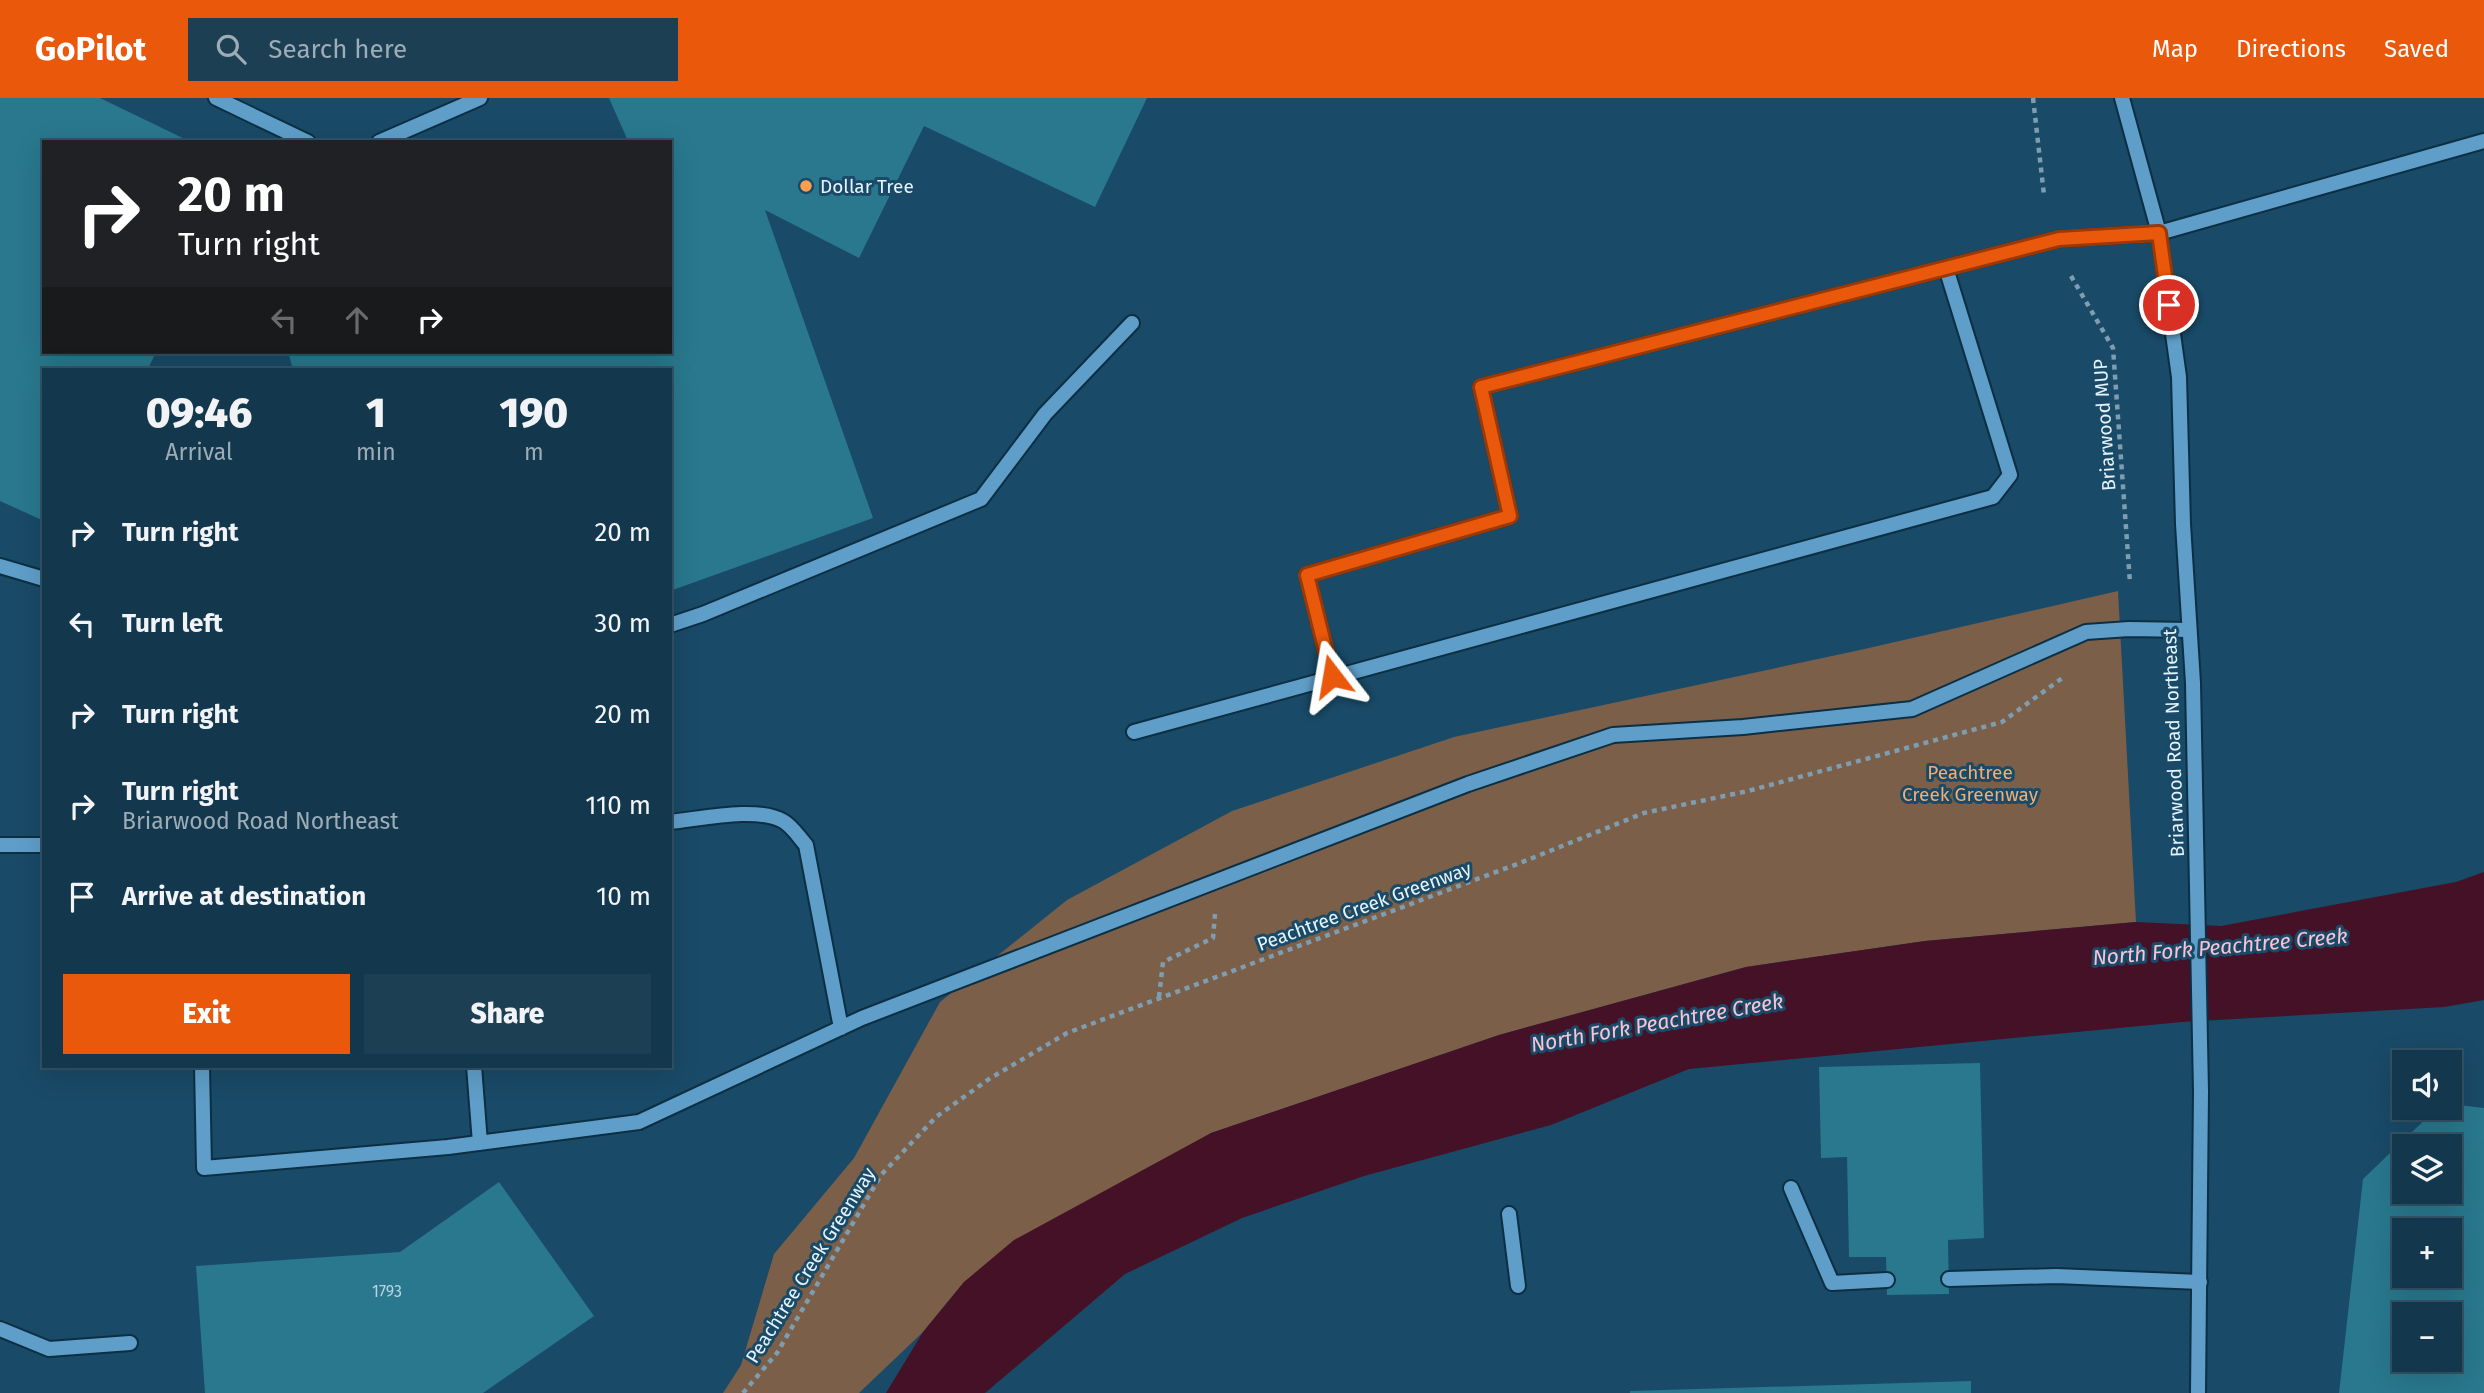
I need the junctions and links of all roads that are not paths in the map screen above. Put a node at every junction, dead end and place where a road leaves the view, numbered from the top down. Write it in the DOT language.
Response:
graph roads {
  1 [pos="216,98"];
  2 [pos="480,98"];
  3 [pos="2122,98"];
  4 [pos="304,140"];
  5 [pos="384,140"];
  6 [pos="2484,141"];
  7 [pos="2159,233"];
  8 [pos="1946,268"];
  9 [pos="1132,323"];
  10 [pos="0,566"];
  11 [pos="42,578"];
  12 [pos="672,624"];
  13 [pos="2189,630"];
  14 [pos="1332,676"];
  15 [pos="1134,732"];
  16 [pos="672,822"];
  17 [pos="0,845"];
  18 [pos="42,845"];
  19 [pos="841,1028"];
  20 [pos="202,1068"];
  21 [pos="474,1068"];
  22 [pos="480,1143"];
  23 [pos="1791,1188"];
  24 [pos="1509,1214"];
  25 [pos="1949,1279"];
  26 [pos="1887,1280"];
  27 [pos="2200,1282"];
  28 [pos="1518,1286"];
  29 [pos="0,1329"];
  30 [pos="130,1343"];
  31 [pos="2198,1393"];
  1 -- 4 [label="street"];
  2 -- 5 [label="street"];
  3 -- 7 [label="street, Briarwood Road Northeast"];
  6 -- 7 [label="street"];
  7 -- 8 [label="street"];
  7 -- 13 [label="street, Briarwood Road Northeast"];
  8 -- 14 [label="street"];
  8 -- 14 [label="street"];
  9 -- 12 [label="street"];
  10 -- 11 [label="street"];
  13 -- 19 [label="street"];
  13 -- 27 [label="street, Briarwood Road Northeast"];
  14 -- 15 [label="street"];
  16 -- 19 [label="street"];
  17 -- 18 [label="street"];
  19 -- 22 [label="street"];
  20 -- 22 [label="street"];
  21 -- 22 [label="street"];
  23 -- 26 [label="street"];
  24 -- 28 [label="street"];
  25 -- 27 [label="street"];
  27 -- 31 [label="street, Briarwood Road Northeast"];
  29 -- 30 [label="street"];
}
